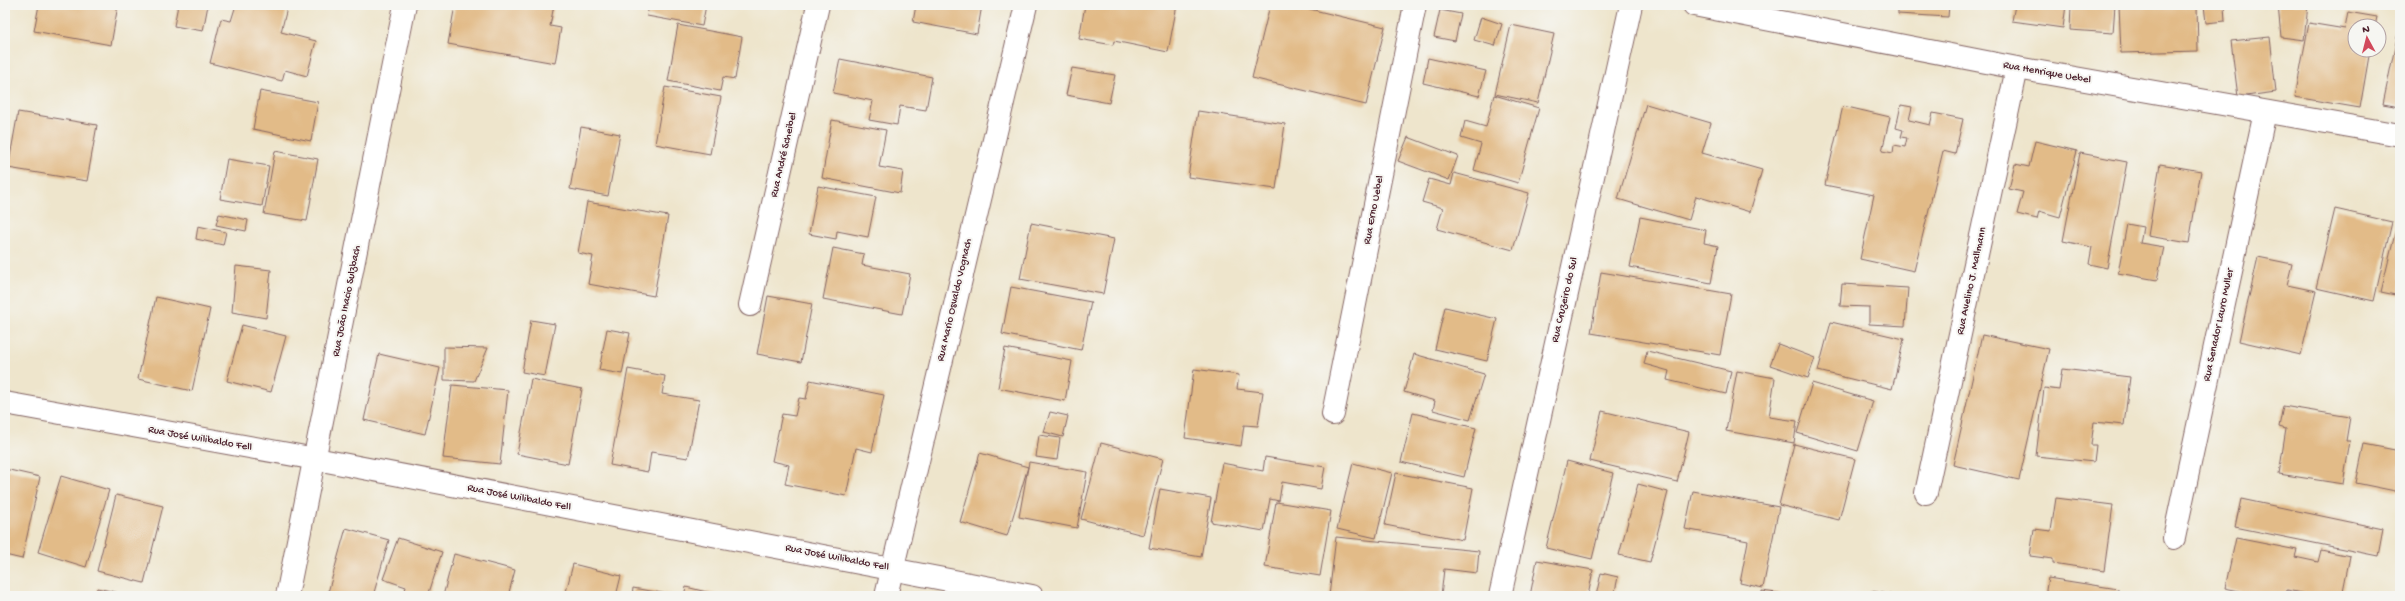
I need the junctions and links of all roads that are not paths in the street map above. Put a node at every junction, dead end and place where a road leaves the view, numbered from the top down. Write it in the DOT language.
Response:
graph roads {
  1 [pos="405,5"];
  2 [pos="818,5"];
  3 [pos="1026,5"];
  4 [pos="1415,5"];
  5 [pos="1631,5"];
  6 [pos="1694,5"];
  7 [pos="2017,68"];
  8 [pos="2264,112"];
  9 [pos="2400,135"];
  10 [pos="750,305"];
  11 [pos="5,403"];
  12 [pos="1334,414"];
  13 [pos="316,460"];
  14 [pos="1926,493"];
  15 [pos="2174,538"];
  16 [pos="891,569"];
  17 [pos="287,596"];
  18 [pos="886,596"];
  19 [pos="1032,596"];
  20 [pos="1500,596"];
  1 -- 13 [label="street, Rua João Inacio Sulzbach"];
  2 -- 10 [label="street, Rua André Scheibel"];
  3 -- 16 [label="street, Rua Mario Osvaldo Vognach"];
  4 -- 12 [label="street, Rua Erno Uebel"];
  5 -- 20 [label="street, Rua Cruzeiro do Sul"];
  6 -- 7 [label="street, Rua Henrique Uebel"];
  7 -- 8 [label="street, Rua Henrique Uebel"];
  7 -- 14 [label="street, Rua Avelino J. Mallmann"];
  8 -- 9 [label="street, Rua Henrique Uebel"];
  8 -- 15 [label="street, Rua Senador Lauro Muller"];
  11 -- 13 [label="street, Rua José Wilibaldo Fell"];
  13 -- 16 [label="street, Rua José Wilibaldo Fell"];
  13 -- 17 [label="street, Rua João Inacio Sulzbach"];
  16 -- 18 [label="street, Rua Mario Osvaldo Vognach"];
  16 -- 19 [label="street, Rua José Wilibaldo Fell"];
}
